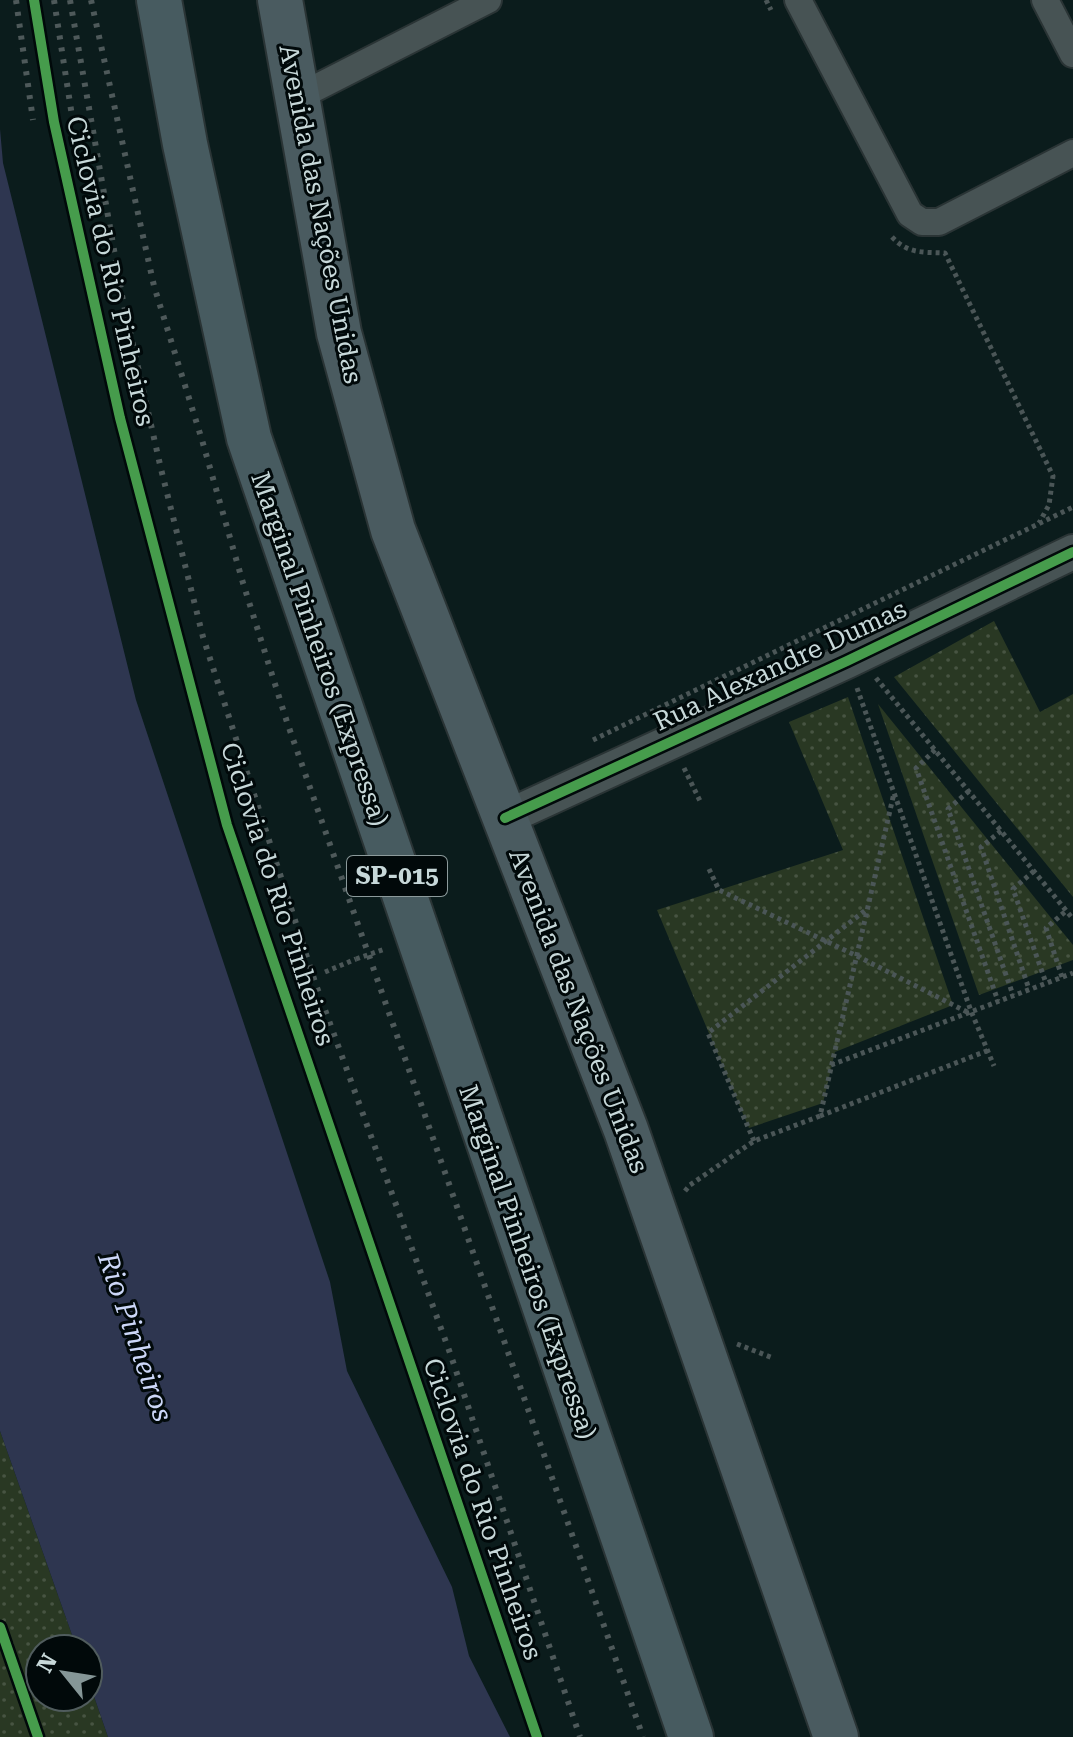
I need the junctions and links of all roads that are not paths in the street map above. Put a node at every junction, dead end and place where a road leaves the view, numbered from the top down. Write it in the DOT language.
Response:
graph roads {
  1 [pos="159,0"];
  2 [pos="280,0"];
  3 [pos="488,0"];
  4 [pos="798,0"];
  5 [pos="1045,0"];
  6 [pos="1073,54"];
  7 [pos="296,98"];
  8 [pos="1073,153"];
  9 [pos="1073,552"];
  10 [pos="505,818"];
  11 [pos="691,1737"];
  12 [pos="836,1737"];
  1 -- 11 [label="highway, Marginal Pinheiros (Expressa) / SP-015"];
  2 -- 7 [label="highway, Avenida das Nações Unidas"];
  3 -- 7 [label="street"];
  4 -- 8 [label="street"];
  5 -- 6 [label="street"];
  7 -- 10 [label="highway, Avenida das Nações Unidas"];
  9 -- 10 [label="street, Rua Alexandre Dumas"];
  10 -- 12 [label="highway, Avenida das Nações Unidas"];
}
